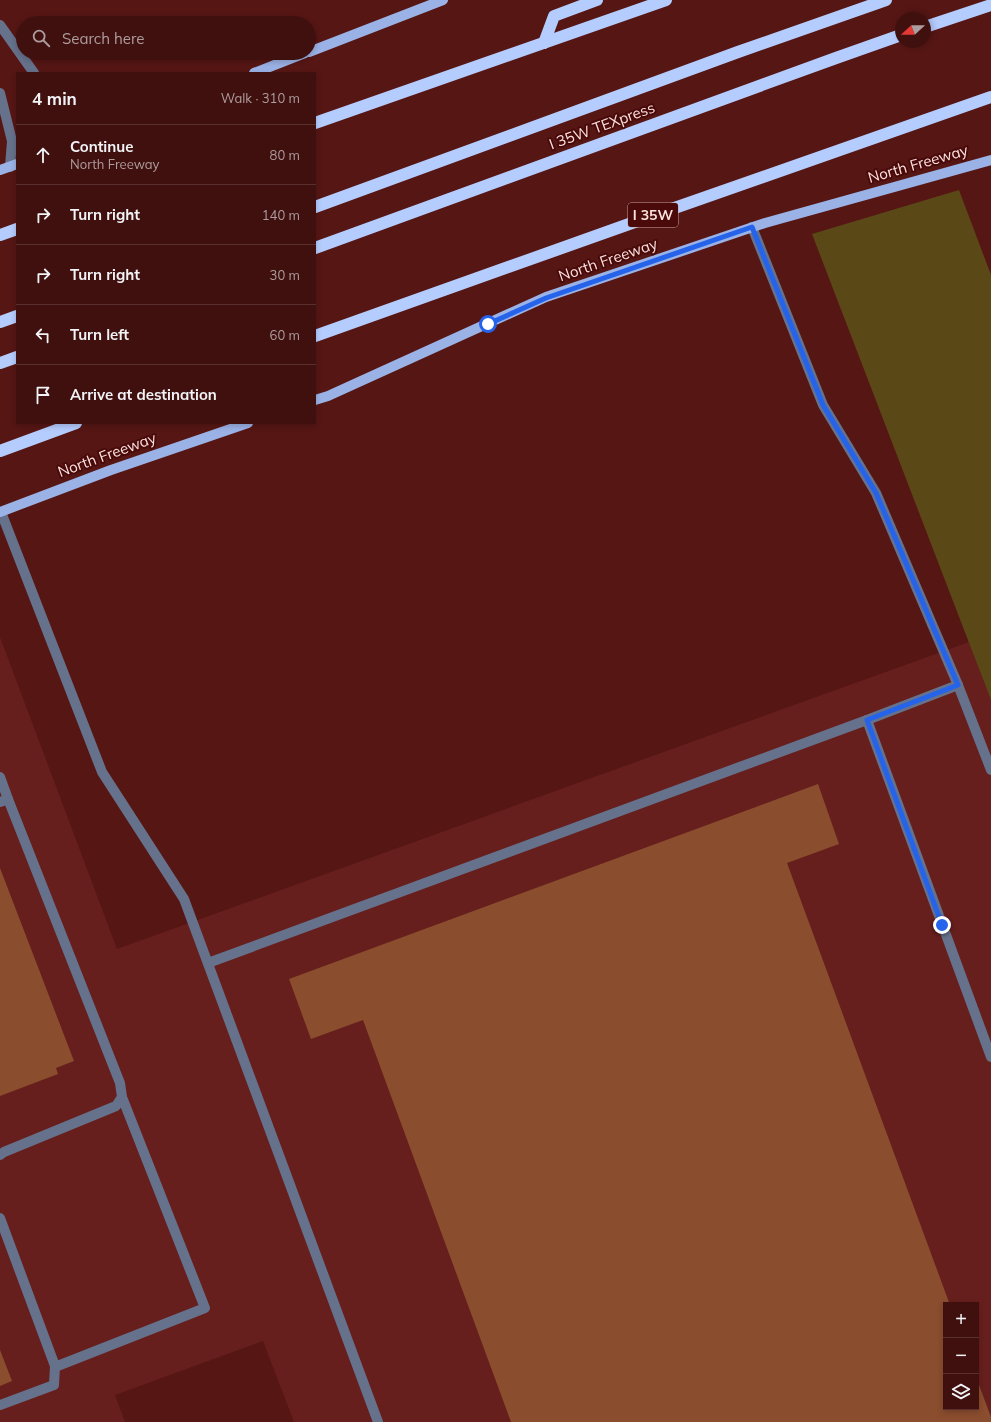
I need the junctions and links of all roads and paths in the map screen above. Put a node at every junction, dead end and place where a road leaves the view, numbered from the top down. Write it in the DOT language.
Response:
graph roads {
  1 [pos="597,0"];
  2 [pos="666,0"];
  3 [pos="886,0"];
  4 [pos="438,1"];
  5 [pos="991,5"];
  6 [pos="0,25"];
  7 [pos="931,25"];
  8 [pos="895,38"];
  9 [pos="544,43"];
  10 [pos="16,48"];
  11 [pos="316,49"];
  12 [pos="25,60"];
  13 [pos="288,60"];
  14 [pos="33,72"];
  15 [pos="257,72"];
  16 [pos="0,93"];
  17 [pos="991,98"];
  18 [pos="316,123"];
  19 [pos="991,160"];
  20 [pos="13,165"];
  21 [pos="0,170"];
  22 [pos="316,207"];
  23 [pos="752,227"];
  24 [pos="16,229"];
  25 [pos="0,235"];
  26 [pos="316,248"];
  27 [pos="16,316"];
  28 [pos="0,322"];
  29 [pos="316,336"];
  30 [pos="16,357"];
  31 [pos="0,363"];
  32 [pos="316,400"];
  33 [pos="73,424"];
  34 [pos="245,424"];
  35 [pos="0,451"];
  36 [pos="0,512"];
  37 [pos="958,685"];
  38 [pos="867,720"];
  39 [pos="991,770"];
  40 [pos="0,777"];
  41 [pos="4,800"];
  42 [pos="208,963"];
  43 [pos="991,1057"];
  44 [pos="122,1097"];
  45 [pos="0,1155"];
  46 [pos="0,1218"];
  47 [pos="55,1367"];
  48 [pos="0,1405"];
  49 [pos="378,1422"];
  1 -- 9 [label="highway"];
  2 -- 9 [label="highway"];
  3 -- 22 [label="highway, I 35W TEXpress"];
  4 -- 11 [label="main road"];
  5 -- 7 [label="highway"];
  6 -- 10 [label="street"];
  8 -- 26 [label="highway, I 35W TEXpress"];
  9 -- 18 [label="highway"];
  12 -- 14 [label="street"];
  13 -- 15 [label="main road"];
  16 -- 20 [label="street"];
  17 -- 29 [label="highway, North Freeway / I 35W"];
  19 -- 23 [label="main road, North Freeway"];
  20 -- 21 [label="main road"];
  23 -- 32 [label="main road, North Freeway"];
  23 -- 37 [label="street"];
  24 -- 25 [label="highway"];
  27 -- 28 [label="highway"];
  30 -- 31 [label="highway"];
  33 -- 35 [label="highway"];
  34 -- 36 [label="main road, North Freeway"];
  36 -- 42 [label="street"];
  37 -- 38 [label="street"];
  37 -- 39 [label="street"];
  38 -- 42 [label="street"];
  38 -- 43 [label="street"];
  40 -- 41 [label="street"];
  41 -- 44 [label="street"];
  42 -- 49 [label="street"];
  44 -- 45 [label="street"];
  44 -- 47 [label="street"];
  46 -- 47 [label="street"];
  47 -- 48 [label="street"];
}
